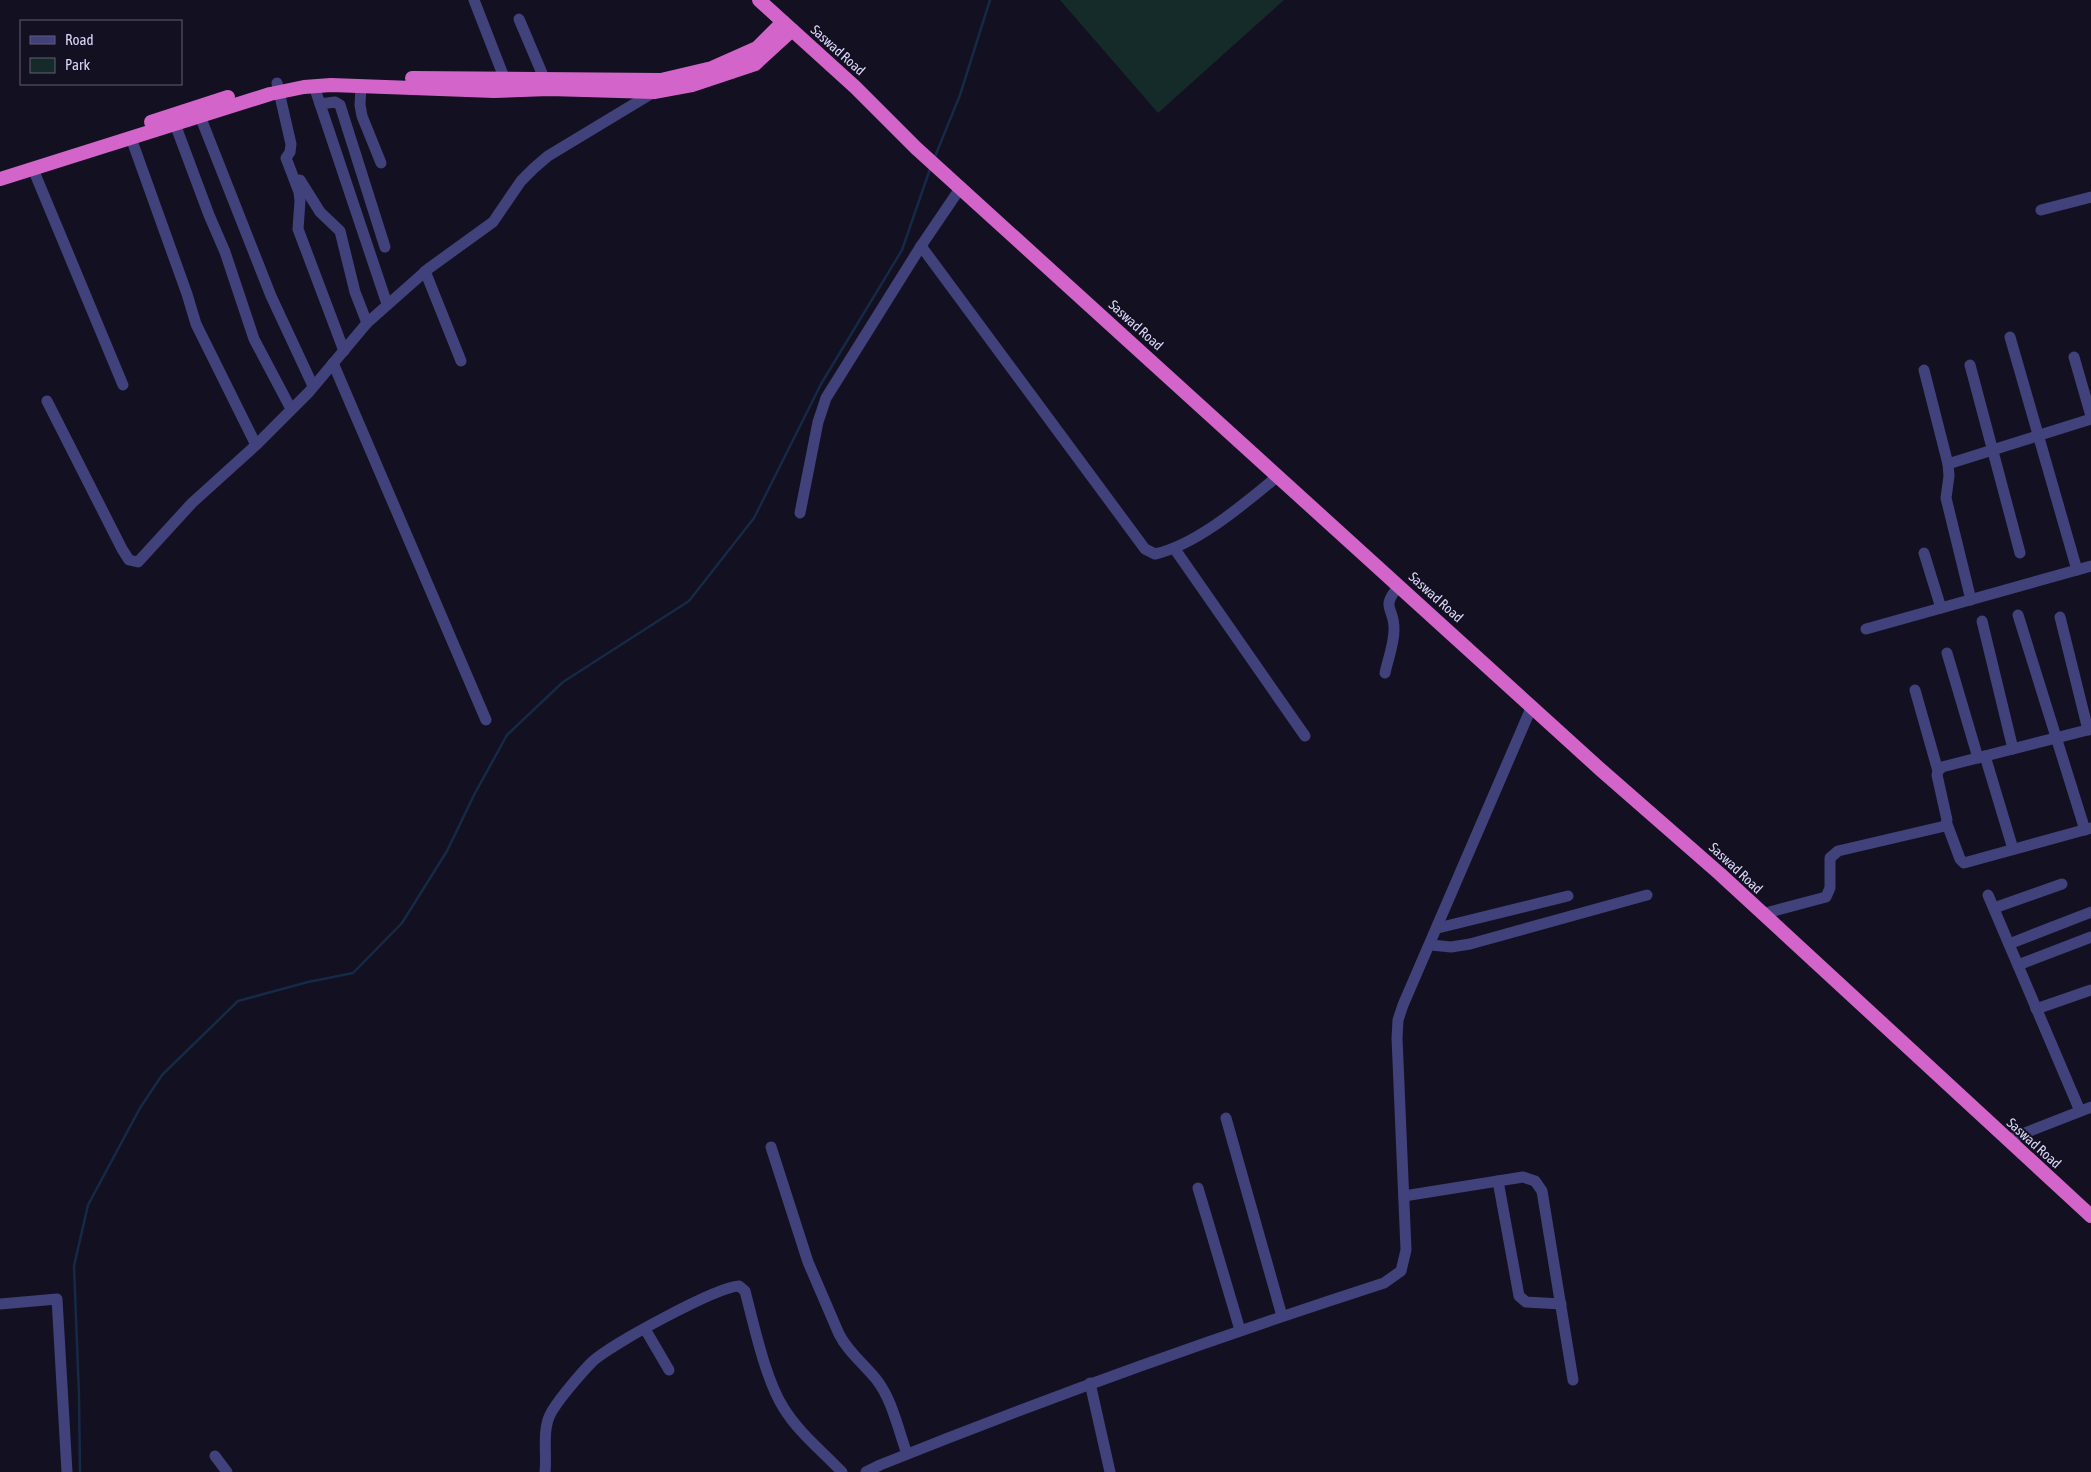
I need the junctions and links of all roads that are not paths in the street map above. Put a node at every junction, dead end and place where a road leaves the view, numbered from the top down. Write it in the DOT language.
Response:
graph roads {
  1 [pos="474,0"];
  2 [pos="759,0"];
  3 [pos="519,19"];
  4 [pos="787,26"];
  5 [pos="544,78"];
  6 [pos="402,82"];
  7 [pos="506,84"];
  8 [pos="314,86"];
  9 [pos="361,86"];
  10 [pos="654,86"];
  11 [pos="278,87"];
  12 [pos="320,104"];
  13 [pos="200,116"];
  14 [pos="175,124"];
  15 [pos="131,138"];
  16 [pos="290,152"];
  17 [pos="381,163"];
  18 [pos="33,169"];
  19 [pos="0,170"];
  20 [pos="0,179"];
  21 [pos="961,187"];
  22 [pos="2091,197"];
  23 [pos="2041,210"];
  24 [pos="921,246"];
  25 [pos="385,247"];
  26 [pos="425,271"];
  27 [pos="387,304"];
  28 [pos="367,323"];
  29 [pos="2010,337"];
  30 [pos="344,351"];
  31 [pos="2074,357"];
  32 [pos="461,361"];
  33 [pos="333,363"];
  34 [pos="1970,366"];
  35 [pos="1924,370"];
  36 [pos="123,385"];
  37 [pos="314,386"];
  38 [pos="47,401"];
  39 [pos="291,409"];
  40 [pos="2091,417"];
  41 [pos="2039,436"];
  42 [pos="256,445"];
  43 [pos="1993,451"];
  44 [pos="1948,464"];
  45 [pos="1278,476"];
  46 [pos="800,513"];
  47 [pos="1174,548"];
  48 [pos="1924,553"];
  49 [pos="2020,553"];
  50 [pos="2091,566"];
  51 [pos="2078,570"];
  52 [pos="1400,586"];
  53 [pos="1971,600"];
  54 [pos="1941,608"];
  55 [pos="2018,615"];
  56 [pos="2060,617"];
  57 [pos="1982,621"];
  58 [pos="1866,629"];
  59 [pos="1947,653"];
  60 [pos="1385,673"];
  61 [pos="1915,690"];
  62 [pos="1532,706"];
  63 [pos="486,720"];
  64 [pos="2090,729"];
  65 [pos="1305,736"];
  66 [pos="2057,738"];
  67 [pos="2013,749"];
  68 [pos="1982,757"];
  69 [pos="1938,771"];
  70 [pos="1947,824"];
  71 [pos="2088,829"];
  72 [pos="2013,849"];
  73 [pos="2062,884"];
  74 [pos="1647,895"];
  75 [pos="1988,895"];
  76 [pos="1568,896"];
  77 [pos="1994,908"];
  78 [pos="2091,912"];
  79 [pos="1762,914"];
  80 [pos="1438,928"];
  81 [pos="2091,937"];
  82 [pos="2009,944"];
  83 [pos="1431,945"];
  84 [pos="2018,965"];
  85 [pos="2091,990"];
  86 [pos="2036,1009"];
  87 [pos="2086,1109"];
  88 [pos="1226,1118"];
  89 [pos="2007,1140"];
  90 [pos="771,1147"];
  91 [pos="1498,1181"];
  92 [pos="1198,1188"];
  93 [pos="1404,1196"];
  94 [pos="2091,1216"];
  95 [pos="0,1304"];
  96 [pos="1561,1304"];
  97 [pos="1282,1316"];
  98 [pos="645,1329"];
  99 [pos="1240,1330"];
  100 [pos="669,1370"];
  101 [pos="1573,1380"];
  102 [pos="1090,1383"];
  103 [pos="907,1454"];
  104 [pos="215,1456"];
  105 [pos="67,1472"];
  106 [pos="227,1472"];
  107 [pos="545,1472"];
  108 [pos="842,1472"];
  109 [pos="866,1472"];
  110 [pos="1110,1472"];
  1 -- 7 [label="street"];
  2 -- 4 [label="highway, Saswad Road"];
  3 -- 5 [label="street"];
  4 -- 10 [label="highway"];
  4 -- 21 [label="highway, Saswad Road"];
  5 -- 7 [label="highway"];
  5 -- 10 [label="highway"];
  6 -- 7 [label="highway"];
  6 -- 9 [label="highway"];
  6 -- 11 [label="highway"];
  7 -- 10 [label="highway"];
  8 -- 9 [label="highway"];
  8 -- 11 [label="highway"];
  8 -- 12 [label="street"];
  9 -- 17 [label="street"];
  10 -- 26 [label="street"];
  11 -- 13 [label="highway"];
  11 -- 16 [label="street"];
  11 -- 19 [label="highway"];
  12 -- 25 [label="street"];
  12 -- 27 [label="street"];
  13 -- 14 [label="highway"];
  13 -- 37 [label="street"];
  14 -- 15 [label="highway"];
  14 -- 39 [label="street"];
  15 -- 18 [label="highway"];
  15 -- 42 [label="street"];
  16 -- 28 [label="street"];
  16 -- 30 [label="street"];
  18 -- 20 [label="highway"];
  18 -- 36 [label="street"];
  21 -- 24 [label="street"];
  21 -- 45 [label="highway, Saswad Road"];
  22 -- 23 [label="street"];
  24 -- 46 [label="street"];
  24 -- 47 [label="street"];
  26 -- 27 [label="street"];
  26 -- 32 [label="street"];
  27 -- 28 [label="street"];
  28 -- 30 [label="street"];
  29 -- 41 [label="street"];
  30 -- 33 [label="street"];
  31 -- 40 [label="street"];
  33 -- 37 [label="street"];
  33 -- 63 [label="street"];
  34 -- 43 [label="street"];
  35 -- 44 [label="street"];
  37 -- 39 [label="street"];
  38 -- 42 [label="street"];
  39 -- 42 [label="street"];
  40 -- 41 [label="street"];
  41 -- 43 [label="street"];
  41 -- 51 [label="street"];
  43 -- 44 [label="street"];
  43 -- 49 [label="street"];
  44 -- 53 [label="street"];
  45 -- 47 [label="street"];
  45 -- 52 [label="highway, Saswad Road"];
  47 -- 65 [label="street"];
  48 -- 54 [label="street"];
  50 -- 51 [label="street"];
  51 -- 53 [label="street"];
  52 -- 60 [label="street"];
  52 -- 62 [label="highway, Saswad Road"];
  53 -- 54 [label="street"];
  54 -- 58 [label="street"];
  55 -- 66 [label="street"];
  56 -- 64 [label="street"];
  57 -- 67 [label="street"];
  59 -- 68 [label="street"];
  61 -- 69 [label="street"];
  62 -- 79 [label="highway, Saswad Road"];
  62 -- 80 [label="street"];
  64 -- 66 [label="street"];
  66 -- 67 [label="street"];
  66 -- 71 [label="street"];
  67 -- 68 [label="street"];
  68 -- 69 [label="street"];
  68 -- 72 [label="street"];
  69 -- 70 [label="street"];
  70 -- 72 [label="street"];
  70 -- 79 [label="street"];
  71 -- 72 [label="street"];
  73 -- 77 [label="street"];
  74 -- 83 [label="street"];
  75 -- 77 [label="street"];
  76 -- 80 [label="street"];
  77 -- 82 [label="street"];
  78 -- 82 [label="street"];
  79 -- 89 [label="highway, Saswad Road"];
  80 -- 83 [label="street"];
  81 -- 84 [label="street"];
  82 -- 84 [label="street"];
  83 -- 93 [label="street"];
  84 -- 86 [label="street"];
  85 -- 86 [label="street"];
  86 -- 87 [label="street"];
  87 -- 89 [label="street"];
  88 -- 97 [label="street"];
  89 -- 94 [label="highway, Saswad Road"];
  90 -- 103 [label="street"];
  91 -- 93 [label="street"];
  91 -- 96 [label="street"];
  91 -- 96 [label="street"];
  92 -- 99 [label="street"];
  93 -- 97 [label="street"];
  95 -- 105 [label="street"];
  96 -- 101 [label="street"];
  97 -- 99 [label="street"];
  98 -- 100 [label="street"];
  98 -- 107 [label="street"];
  98 -- 108 [label="street"];
  99 -- 102 [label="street"];
  102 -- 103 [label="street"];
  102 -- 110 [label="street"];
  103 -- 109 [label="street"];
  104 -- 106 [label="street"];
}
